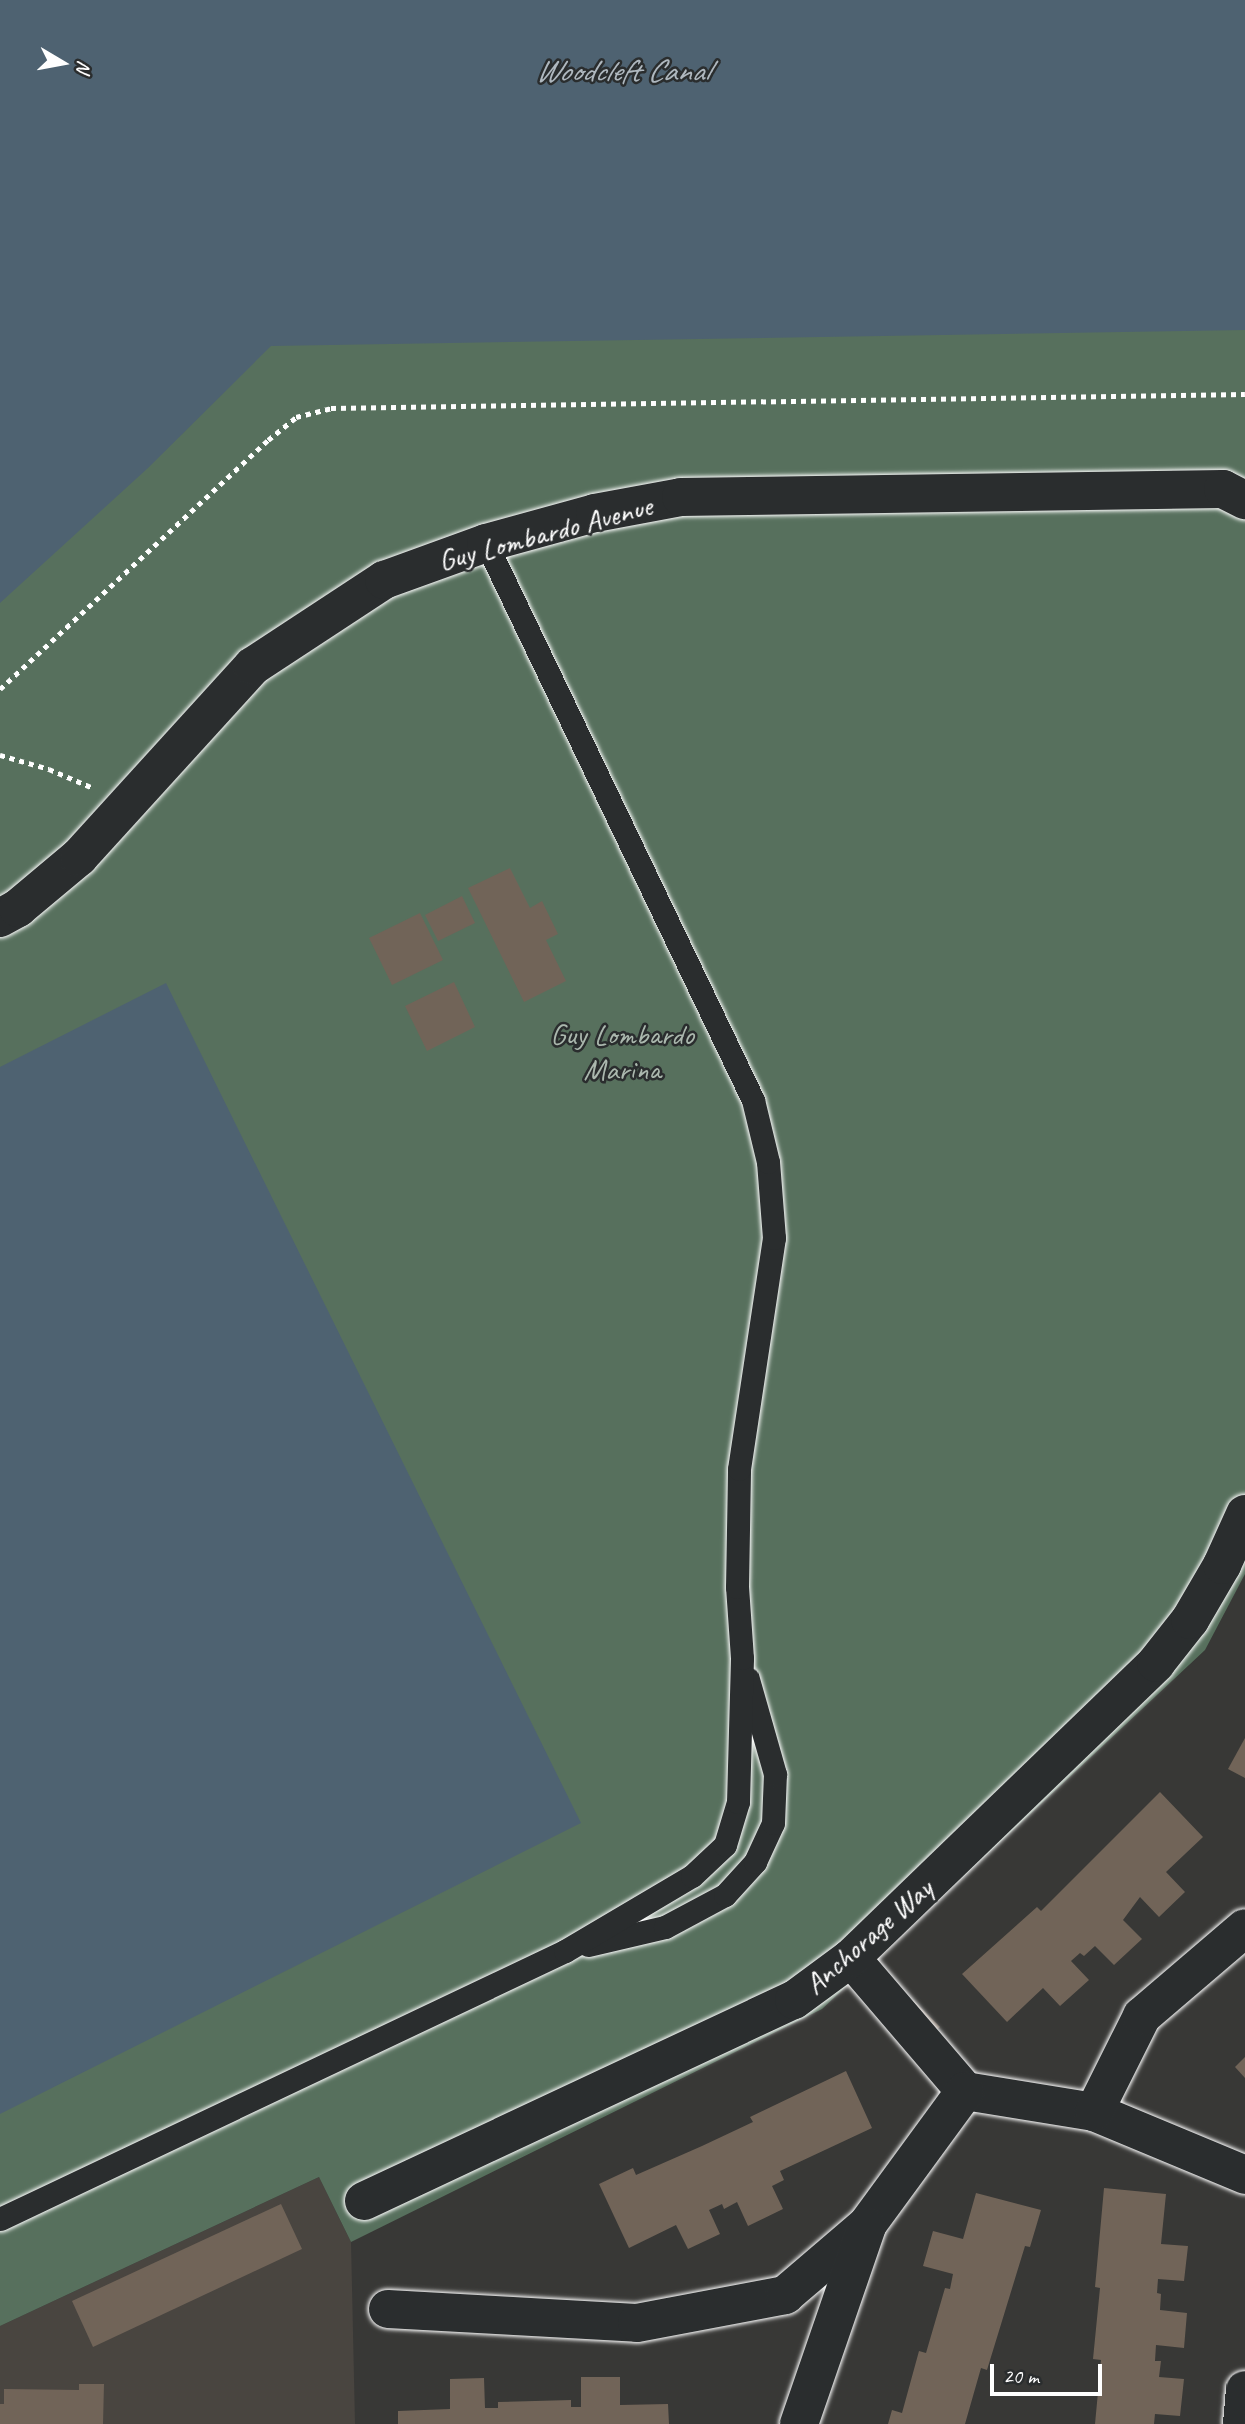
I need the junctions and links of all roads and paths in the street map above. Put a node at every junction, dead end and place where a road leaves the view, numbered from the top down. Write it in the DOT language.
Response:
graph roads {
  1 [pos="1245,394"];
  2 [pos="1238,488"];
  3 [pos="486,543"];
  4 [pos="0,689"];
  5 [pos="0,755"];
  6 [pos="120,811"];
  7 [pos="0,918"];
  8 [pos="1245,1514"];
  9 [pos="742,1658"];
  10 [pos="1245,1927"];
  11 [pos="565,1951"];
  12 [pos="851,1958"];
  13 [pos="965,2091"];
  14 [pos="1094,2112"];
  15 [pos="1245,2175"];
  16 [pos="364,2201"];
  17 [pos="0,2219"];
  18 [pos="867,2225"];
  19 [pos="388,2309"];
  20 [pos="1245,2390"];
  21 [pos="799,2424"];
  22 [pos="1242,2424"];
  1 -- 4 [label="path"];
  2 -- 3 [label="street, Guy Lombardo Avenue"];
  3 -- 6 [label="street, Guy Lombardo Avenue"];
  3 -- 9 [label="lane"];
  5 -- 6 [label="path"];
  6 -- 7 [label="street, Guy Lombardo Avenue"];
  8 -- 12 [label="street, Anchorage Way"];
  9 -- 11 [label="lane"];
  9 -- 11 [label="lane"];
  10 -- 14 [label="street"];
  11 -- 17 [label="lane"];
  12 -- 13 [label="street"];
  12 -- 16 [label="street, Anchorage Way"];
  13 -- 14 [label="street"];
  13 -- 18 [label="street"];
  14 -- 15 [label="street"];
  18 -- 19 [label="street"];
  18 -- 21 [label="street"];
  20 -- 22 [label="street"];
}
